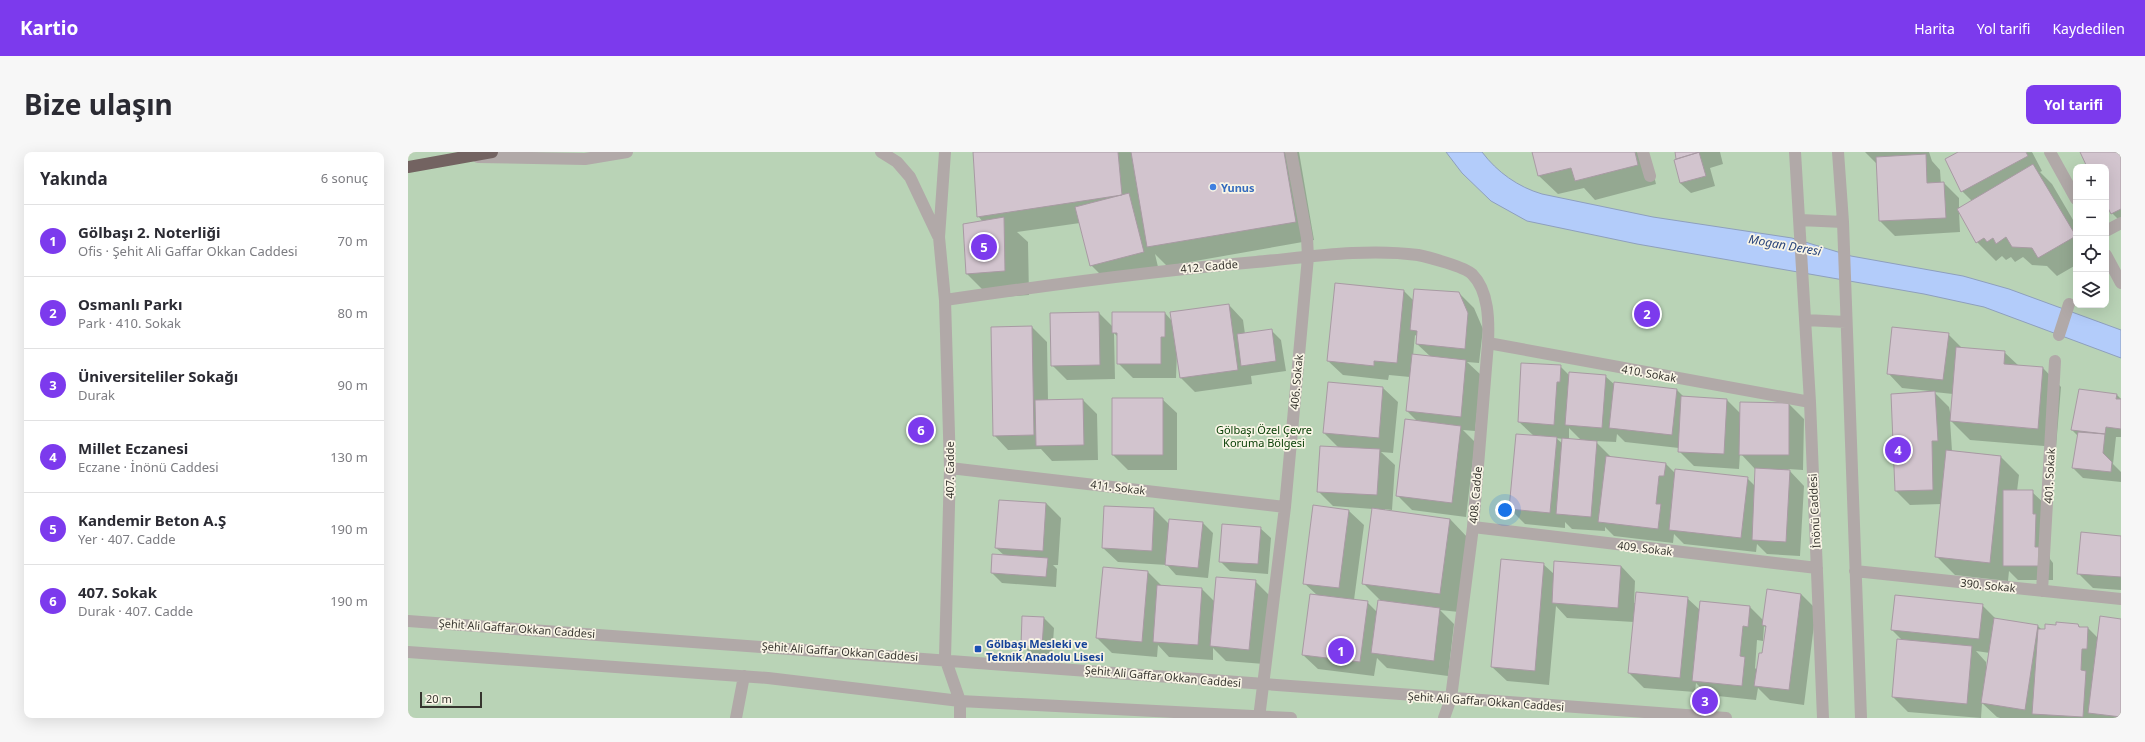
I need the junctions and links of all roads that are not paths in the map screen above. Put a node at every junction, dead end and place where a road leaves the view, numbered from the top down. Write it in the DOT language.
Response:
graph roads {
  1 [pos="492,152"];
  2 [pos="627,152"];
  3 [pos="881,152"];
  4 [pos="945,152"];
  5 [pos="1291,152"];
  6 [pos="1643,152"];
  7 [pos="1795,152"];
  8 [pos="1838,152"];
  9 [pos="2050,152"];
  10 [pos="463,157"];
  11 [pos="408,167"];
  12 [pos="1650,176"];
  13 [pos="2073,194"];
  14 [pos="1800,220"];
  15 [pos="1843,222"];
  16 [pos="2121,223"];
  17 [pos="2109,229"];
  18 [pos="939,237"];
  19 [pos="1308,257"];
  20 [pos="2109,261"];
  21 [pos="1472,273"];
  22 [pos="2121,283"];
  23 [pos="944,300"];
  24 [pos="2069,304"];
  25 [pos="1805,320"];
  26 [pos="1846,322"];
  27 [pos="2059,335"];
  28 [pos="1488,343"];
  29 [pos="2055,361"];
  30 [pos="1810,402"];
  31 [pos="950,468"];
  32 [pos="1285,506"];
  33 [pos="1473,527"];
  34 [pos="1817,568"];
  35 [pos="1855,571"];
  36 [pos="2042,591"];
  37 [pos="2121,599"];
  38 [pos="408,620"];
  39 [pos="408,652"];
  40 [pos="945,658"];
  41 [pos="744,676"];
  42 [pos="1264,685"];
  43 [pos="1451,698"];
  44 [pos="960,701"];
  45 [pos="1259,717"];
  46 [pos="736,718"];
  47 [pos="960,718"];
  48 [pos="1291,718"];
  49 [pos="1444,718"];
  50 [pos="1726,718"];
  51 [pos="1823,718"];
  52 [pos="1861,718"];
  1 -- 10 [label="highway"];
  2 -- 10 [label="street"];
  3 -- 18 [label="street"];
  4 -- 18 [label="street"];
  5 -- 19 [label="street, 406. Sokak"];
  6 -- 12 [label="street"];
  7 -- 14 [label="street, İnönü Caddesi"];
  8 -- 15 [label="street"];
  9 -- 13 [label="street"];
  10 -- 11 [label="highway"];
  14 -- 15 [label="street"];
  14 -- 25 [label="street, İnönü Caddesi"];
  15 -- 26 [label="street"];
  16 -- 17 [label="street"];
  18 -- 23 [label="street, 407. Cadde"];
  19 -- 21 [label="street, 412. Cadde"];
  19 -- 23 [label="street, 412. Cadde"];
  19 -- 32 [label="street, 406. Sokak"];
  20 -- 22 [label="street"];
  21 -- 28 [label="street, 408. Cadde"];
  23 -- 31 [label="street, 407. Cadde"];
  24 -- 27 [label="street"];
  25 -- 26 [label="street"];
  25 -- 30 [label="street, İnönü Caddesi"];
  26 -- 35 [label="street"];
  28 -- 30 [label="street, 410. Sokak"];
  28 -- 33 [label="street, 408. Cadde"];
  29 -- 36 [label="street, 401. Sokak"];
  30 -- 34 [label="street, İnönü Caddesi"];
  31 -- 32 [label="street, 411. Sokak"];
  31 -- 40 [label="street, 407. Cadde"];
  32 -- 42 [label="street, 406. Sokak"];
  33 -- 34 [label="street, 409. Sokak"];
  33 -- 43 [label="street, 408. Cadde"];
  34 -- 51 [label="street, İnönü Caddesi"];
  35 -- 36 [label="street, 390. Sokak"];
  35 -- 52 [label="street"];
  36 -- 37 [label="street, 390. Sokak"];
  38 -- 40 [label="street, Şehit Ali Gaffar Okkan Caddesi"];
  39 -- 41 [label="street"];
  40 -- 42 [label="street, Şehit Ali Gaffar Okkan Caddesi"];
  40 -- 44 [label="street, 407. Cadde"];
  41 -- 44 [label="street"];
  41 -- 46 [label="street"];
  42 -- 43 [label="street, Şehit Ali Gaffar Okkan Caddesi"];
  42 -- 45 [label="street, 406. Sokak"];
  43 -- 49 [label="street, 408. Cadde"];
  43 -- 50 [label="street, Şehit Ali Gaffar Okkan Caddesi"];
  44 -- 45 [label="street"];
  44 -- 47 [label="street, 407. Cadde"];
  45 -- 48 [label="street"];
}
